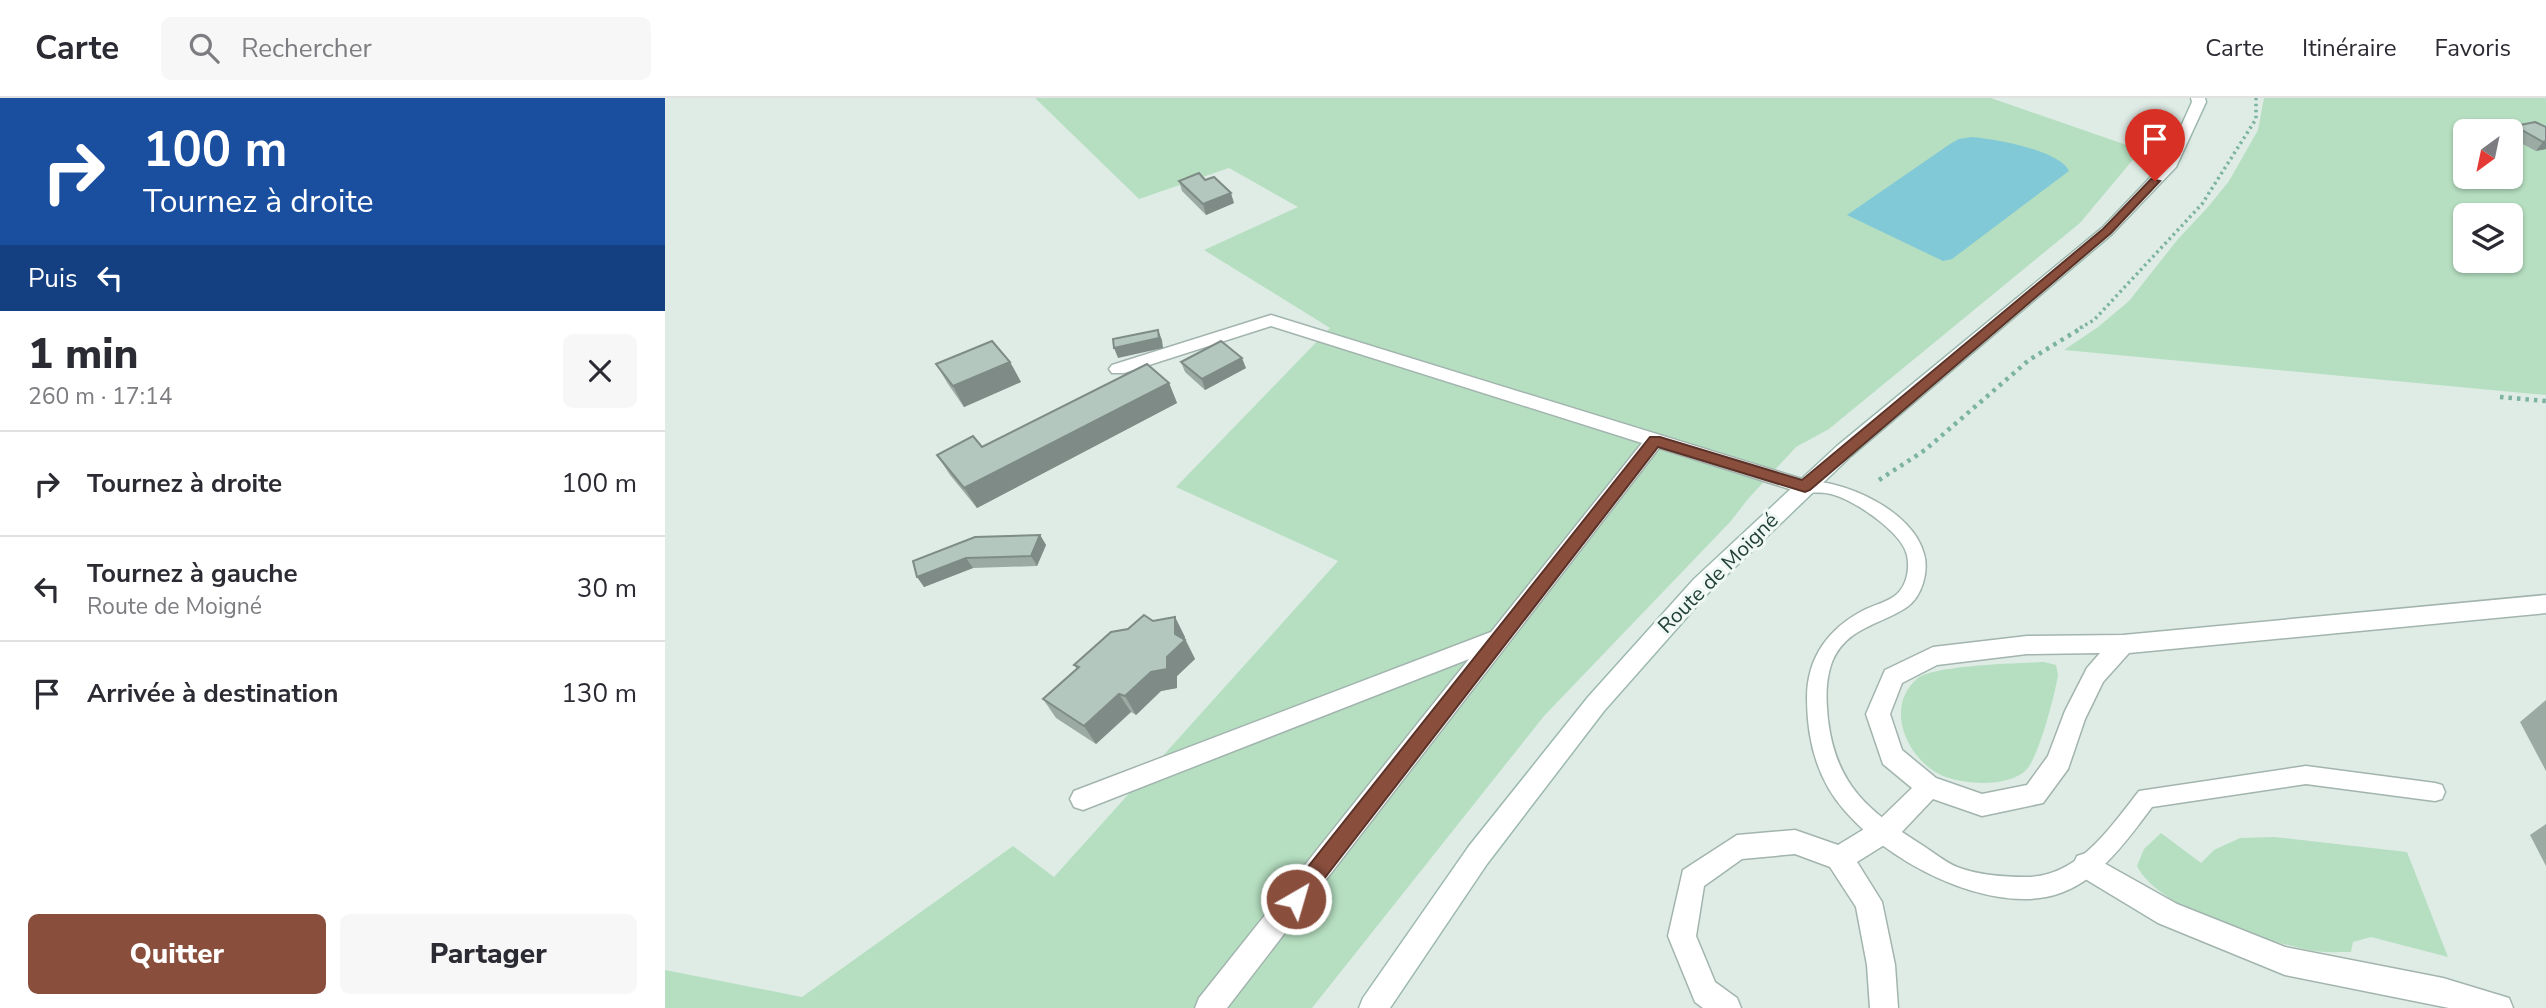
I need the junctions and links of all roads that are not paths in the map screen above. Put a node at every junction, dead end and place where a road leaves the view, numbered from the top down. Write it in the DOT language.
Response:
graph roads {
  1 [pos="2198,98"];
  2 [pos="1118,369"];
  3 [pos="1655,440"];
  4 [pos="1805,487"];
  5 [pos="2546,604"];
  6 [pos="1503,636"];
  7 [pos="2123,644"];
  8 [pos="1928,786"];
  9 [pos="2435,792"];
  10 [pos="1083,799"];
  11 [pos="1886,833"];
  12 [pos="1839,858"];
  13 [pos="2086,865"];
  14 [pos="1209,1008"];
  15 [pos="1373,1008"];
  16 [pos="1727,1008"];
  17 [pos="1884,1008"];
  18 [pos="2499,1008"];
  1 -- 4 [label="street, Route de Moigné"];
  2 -- 3 [label="street"];
  3 -- 4 [label="street"];
  3 -- 6 [label="street"];
  4 -- 11 [label="lane"];
  4 -- 15 [label="street, Route de Moigné"];
  5 -- 7 [label="street"];
  6 -- 10 [label="street"];
  6 -- 14 [label="street"];
  7 -- 8 [label="street"];
  7 -- 8 [label="street"];
  8 -- 11 [label="street"];
  9 -- 13 [label="lane"];
  11 -- 12 [label="street"];
  11 -- 13 [label="lane"];
  12 -- 16 [label="street"];
  12 -- 17 [label="street"];
  13 -- 18 [label="street"];
}
